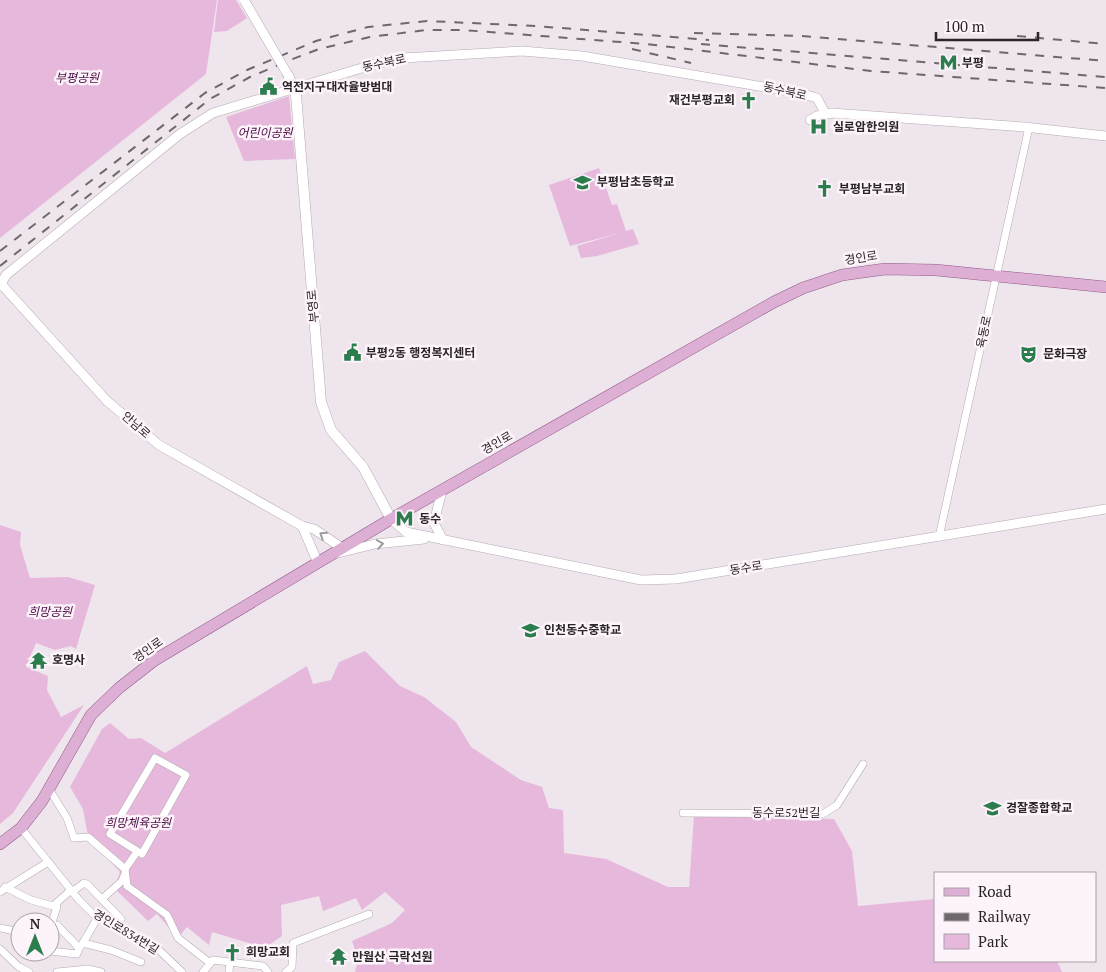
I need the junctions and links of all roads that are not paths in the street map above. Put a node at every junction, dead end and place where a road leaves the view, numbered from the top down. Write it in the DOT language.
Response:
graph roads {
  1 [pos="244,0"];
  2 [pos="288,75"];
  3 [pos="294,88"];
  4 [pos="825,113"];
  5 [pos="810,120"];
  6 [pos="1029,128"];
  7 [pos="1106,136"];
  8 [pos="996,276"];
  9 [pos="1,286"];
  10 [pos="1106,287"];
  11 [pos="442,490"];
  12 [pos="1106,509"];
  13 [pos="391,519"];
  14 [pos="302,526"];
  15 [pos="939,537"];
  16 [pos="439,539"];
  17 [pos="337,551"];
  18 [pos="318,563"];
  19 [pos="863,764"];
  20 [pos="49,789"];
  21 [pos="683,812"];
  22 [pos="21,828"];
  23 [pos="0,844"];
  24 [pos="137,852"];
  25 [pos="48,862"];
  26 [pos="125,871"];
  27 [pos="3,889"];
  28 [pos="72,891"];
  29 [pos="102,899"];
  30 [pos="53,906"];
  31 [pos="55,912"];
  32 [pos="369,914"];
  33 [pos="98,916"];
  34 [pos="114,926"];
  35 [pos="60,928"];
  36 [pos="81,946"];
  37 [pos="0,949"];
  38 [pos="60,952"];
  39 [pos="141,962"];
  40 [pos="230,962"];
  41 [pos="210,963"];
  42 [pos="290,970"];
  43 [pos="29,972"];
  44 [pos="57,972"];
  45 [pos="101,972"];
  46 [pos="182,972"];
  47 [pos="202,972"];
  48 [pos="229,972"];
  49 [pos="268,972"];
  1 -- 2 [label="street, bridge"];
  2 -- 3 [label="main road, 부영로"];
  3 -- 4 [label="street, 동수북로"];
  3 -- 9 [label="street, 동수북로"];
  3 -- 13 [label="main road, 부영로"];
  4 -- 5 [label="street, 동수북로"];
  4 -- 6 [label="street, 동수북로"];
  6 -- 7 [label="street, 동수북로"];
  6 -- 8 [label="street, 육동로"];
  8 -- 10 [label="main road, 경인로"];
  8 -- 11 [label="main road, 경인로"];
  8 -- 15 [label="street, 육동로"];
  9 -- 14 [label="street, 안남로"];
  11 -- 13 [label="main road, 경인로"];
  11 -- 16 [label="street"];
  12 -- 15 [label="street, 동수로"];
  13 -- 16 [label="street, 동수로"];
  13 -- 17 [label="main road, 경인로"];
  17 -- 14 [label="street, 안남로, one-way"];
  14 -- 18 [label="street"];
  15 -- 16 [label="street, 동수로"];
  17 -- 16 [label="street, one-way"];
  17 -- 18 [label="main road, 경인로"];
  18 -- 20 [label="main road, 경인로"];
  19 -- 21 [label="street, 동수로52번길"];
  20 -- 22 [label="main road, 경인로"];
  20 -- 26 [label="street"];
  22 -- 23 [label="main road, 경인로"];
  22 -- 25 [label="street, 경인로834번길"];
  24 -- 24 [label="street"];
  24 -- 26 [label="street"];
  25 -- 27 [label="street"];
  25 -- 28 [label="street, 경인로834번길"];
  26 -- 29 [label="street"];
  26 -- 41 [label="street"];
  27 -- 30 [label="street"];
  28 -- 29 [label="street"];
  28 -- 30 [label="street"];
  28 -- 33 [label="street, 경인로834번길"];
  29 -- 34 [label="street"];
  30 -- 31 [label="street"];
  32 -- 42 [label="street"];
  33 -- 34 [label="street, 경인로834번길"];
  33 -- 36 [label="street"];
  34 -- 46 [label="street, 경인로834번길"];
  35 -- 36 [label="street"];
  36 -- 38 [label="street"];
  36 -- 39 [label="street"];
  37 -- 43 [label="street"];
  40 -- 41 [label="street"];
  40 -- 48 [label="street"];
  40 -- 49 [label="street"];
  41 -- 47 [label="street"];
  44 -- 45 [label="street"];
}
